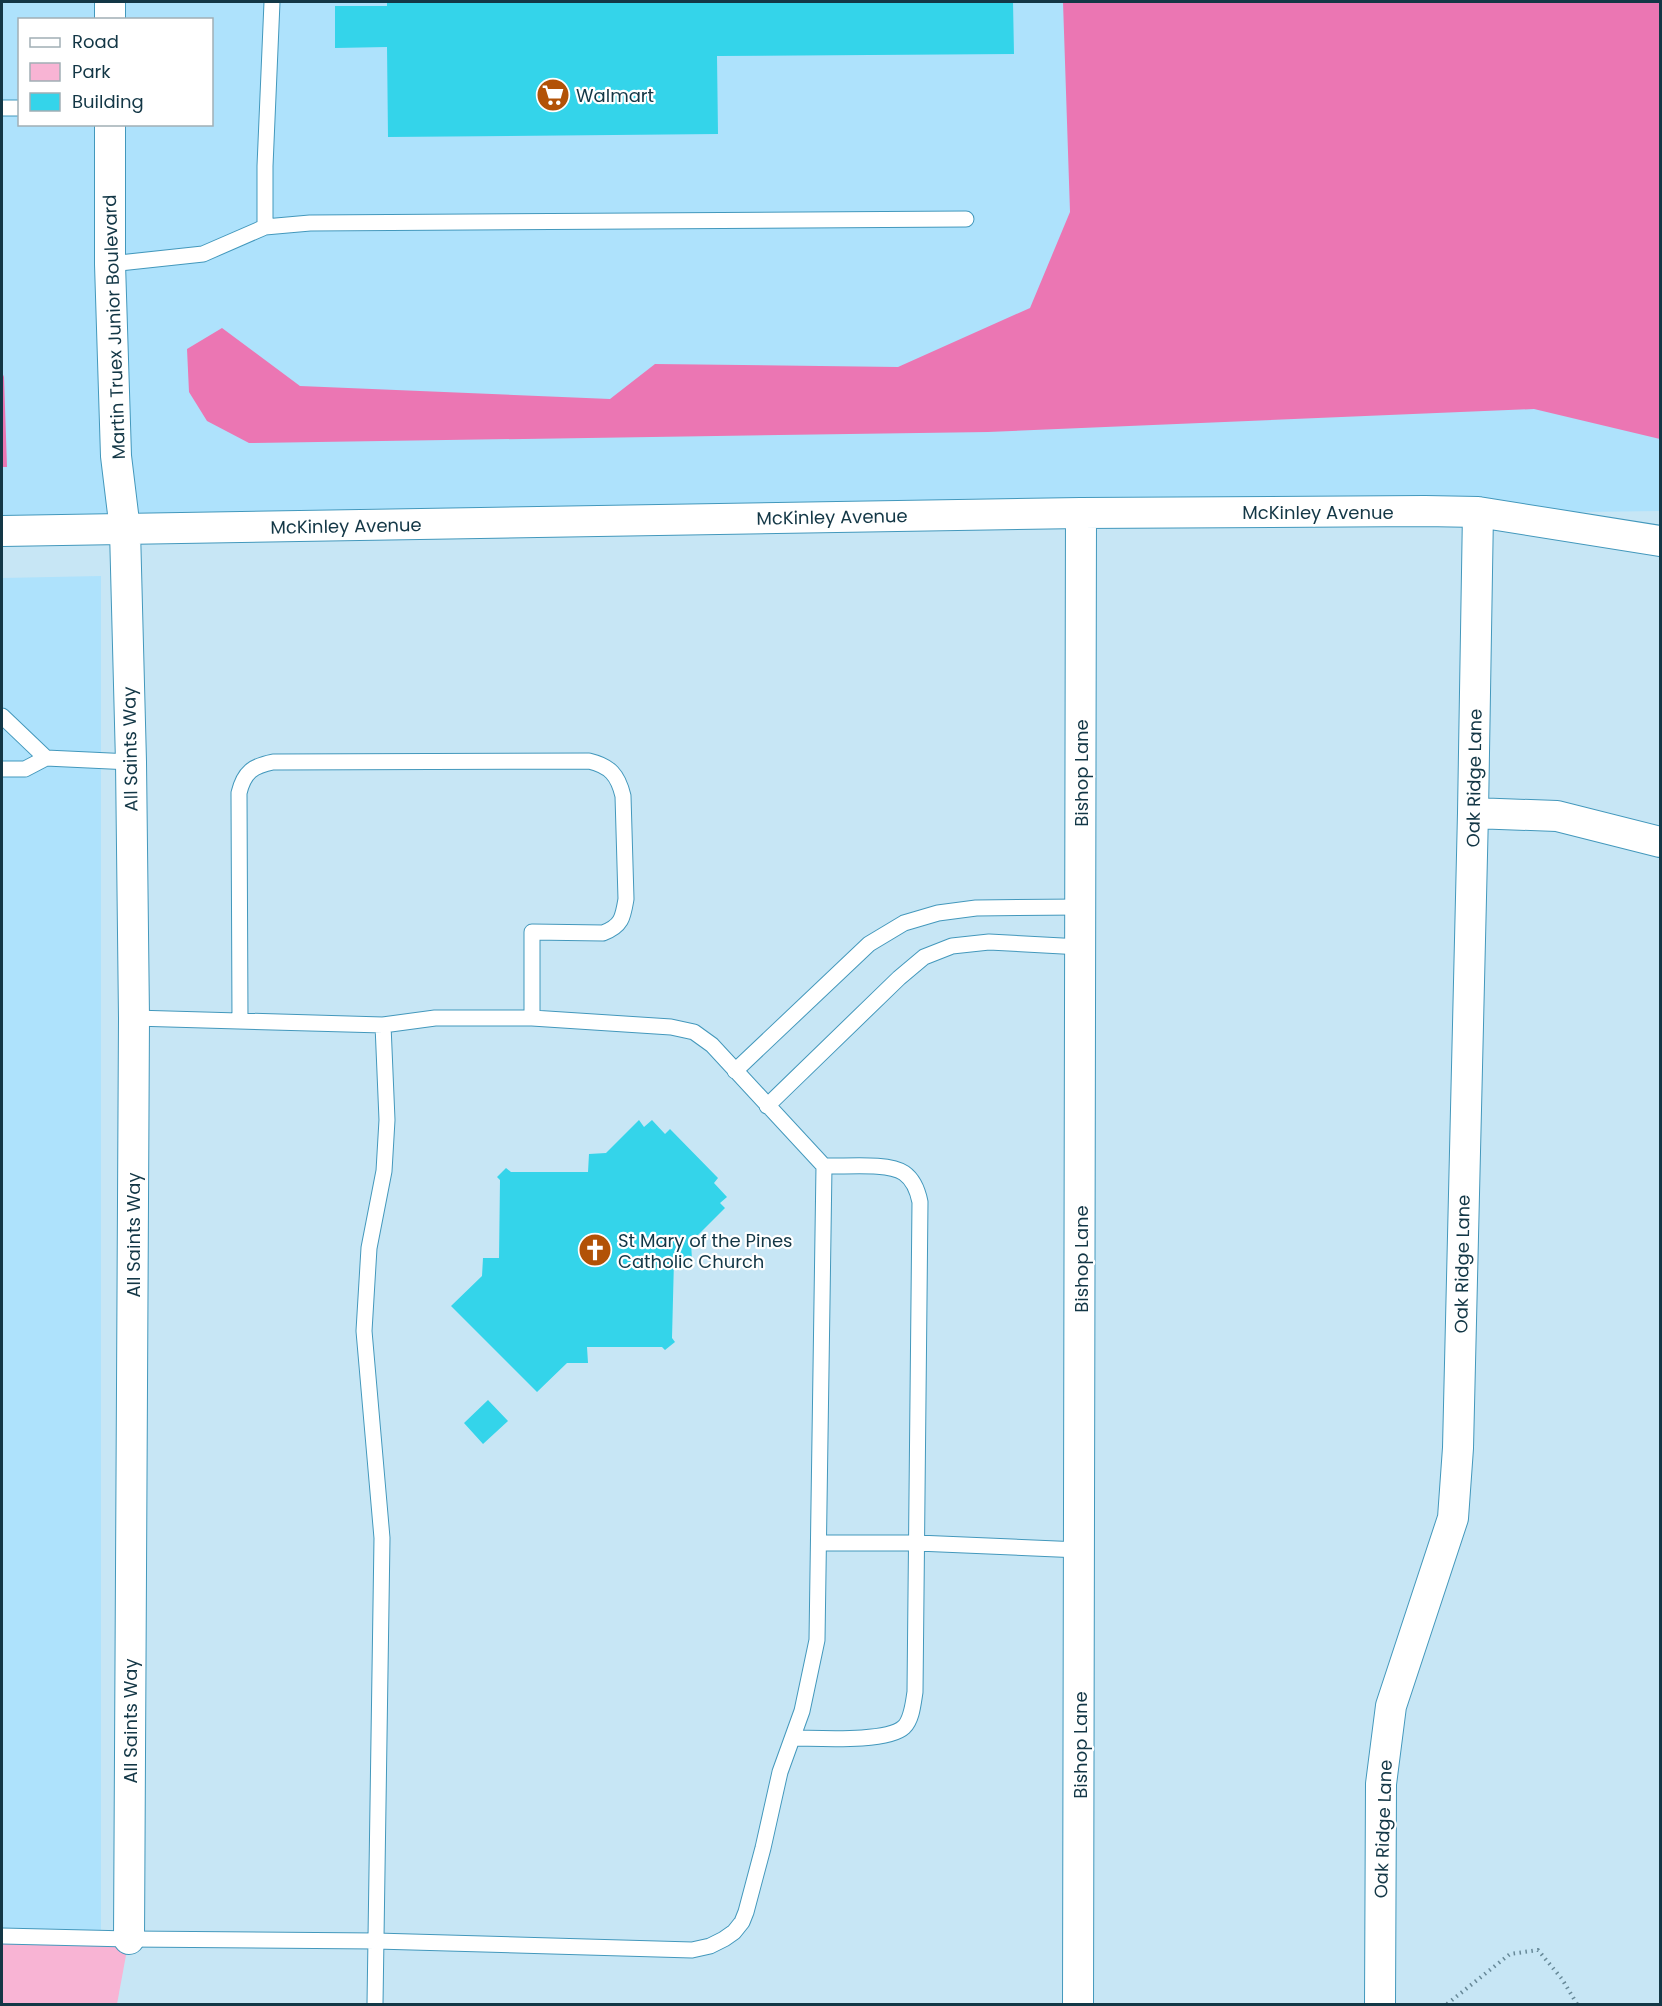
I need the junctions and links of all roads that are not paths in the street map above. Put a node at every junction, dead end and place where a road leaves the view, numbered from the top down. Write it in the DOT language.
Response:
graph roads {
  1 [pos="110,2"];
  2 [pos="272,2"];
  3 [pos="110,18"];
  4 [pos="2,108"];
  5 [pos="18,108"];
  6 [pos="111,126"];
  7 [pos="966,219"];
  8 [pos="265,227"];
  9 [pos="110,264"];
  10 [pos="1478,512"];
  11 [pos="1081,513"];
  12 [pos="125,530"];
  13 [pos="2,531"];
  14 [pos="1660,541"];
  15 [pos="2,716"];
  16 [pos="46,758"];
  17 [pos="131,762"];
  18 [pos="2,769"];
  19 [pos="1473,813"];
  20 [pos="1660,842"];
  21 [pos="1081,907"];
  22 [pos="1081,947"];
  23 [pos="134,1018"];
  24 [pos="532,1018"];
  25 [pos="240,1021"];
  26 [pos="383,1025"];
  27 [pos="735,1071"];
  28 [pos="767,1106"];
  29 [pos="824,1166"];
  30 [pos="820,1543"];
  31 [pos="917,1544"];
  32 [pos="1080,1550"];
  33 [pos="793,1738"];
  34 [pos="2,1936"];
  35 [pos="129,1939"];
  36 [pos="376,1941"];
  37 [pos="375,2004"];
  38 [pos="1078,2004"];
  39 [pos="1380,2004"];
  1 -- 3 [label="street"];
  2 -- 8 [label="lane"];
  4 -- 5 [label="lane"];
  6 -- 9 [label="street, Martin Truex Junior Boulevard"];
  7 -- 8 [label="lane"];
  8 -- 9 [label="lane"];
  9 -- 12 [label="street, Martin Truex Junior Boulevard"];
  10 -- 11 [label="street, McKinley Avenue"];
  10 -- 14 [label="street, McKinley Avenue"];
  10 -- 19 [label="street, Oak Ridge Lane"];
  11 -- 12 [label="street, McKinley Avenue"];
  11 -- 21 [label="street, Bishop Lane"];
  12 -- 13 [label="street, McKinley Avenue"];
  12 -- 17 [label="street, All Saints Way"];
  15 -- 16 [label="lane"];
  16 -- 17 [label="lane"];
  16 -- 18 [label="lane"];
  17 -- 23 [label="street, All Saints Way"];
  19 -- 20 [label="street"];
  19 -- 39 [label="street, Oak Ridge Lane"];
  21 -- 22 [label="street, Bishop Lane"];
  21 -- 27 [label="lane"];
  22 -- 28 [label="lane"];
  22 -- 32 [label="street, Bishop Lane"];
  23 -- 25 [label="lane"];
  23 -- 35 [label="street, All Saints Way"];
  24 -- 25 [label="lane"];
  24 -- 26 [label="lane"];
  24 -- 27 [label="lane"];
  25 -- 26 [label="lane"];
  26 -- 36 [label="lane"];
  27 -- 28 [label="lane"];
  28 -- 29 [label="lane"];
  29 -- 30 [label="lane"];
  29 -- 31 [label="lane"];
  30 -- 31 [label="lane"];
  30 -- 33 [label="lane"];
  31 -- 32 [label="lane"];
  31 -- 33 [label="lane"];
  32 -- 38 [label="street, Bishop Lane"];
  33 -- 36 [label="lane"];
  34 -- 35 [label="lane"];
  35 -- 36 [label="lane"];
  36 -- 37 [label="lane"];
}
